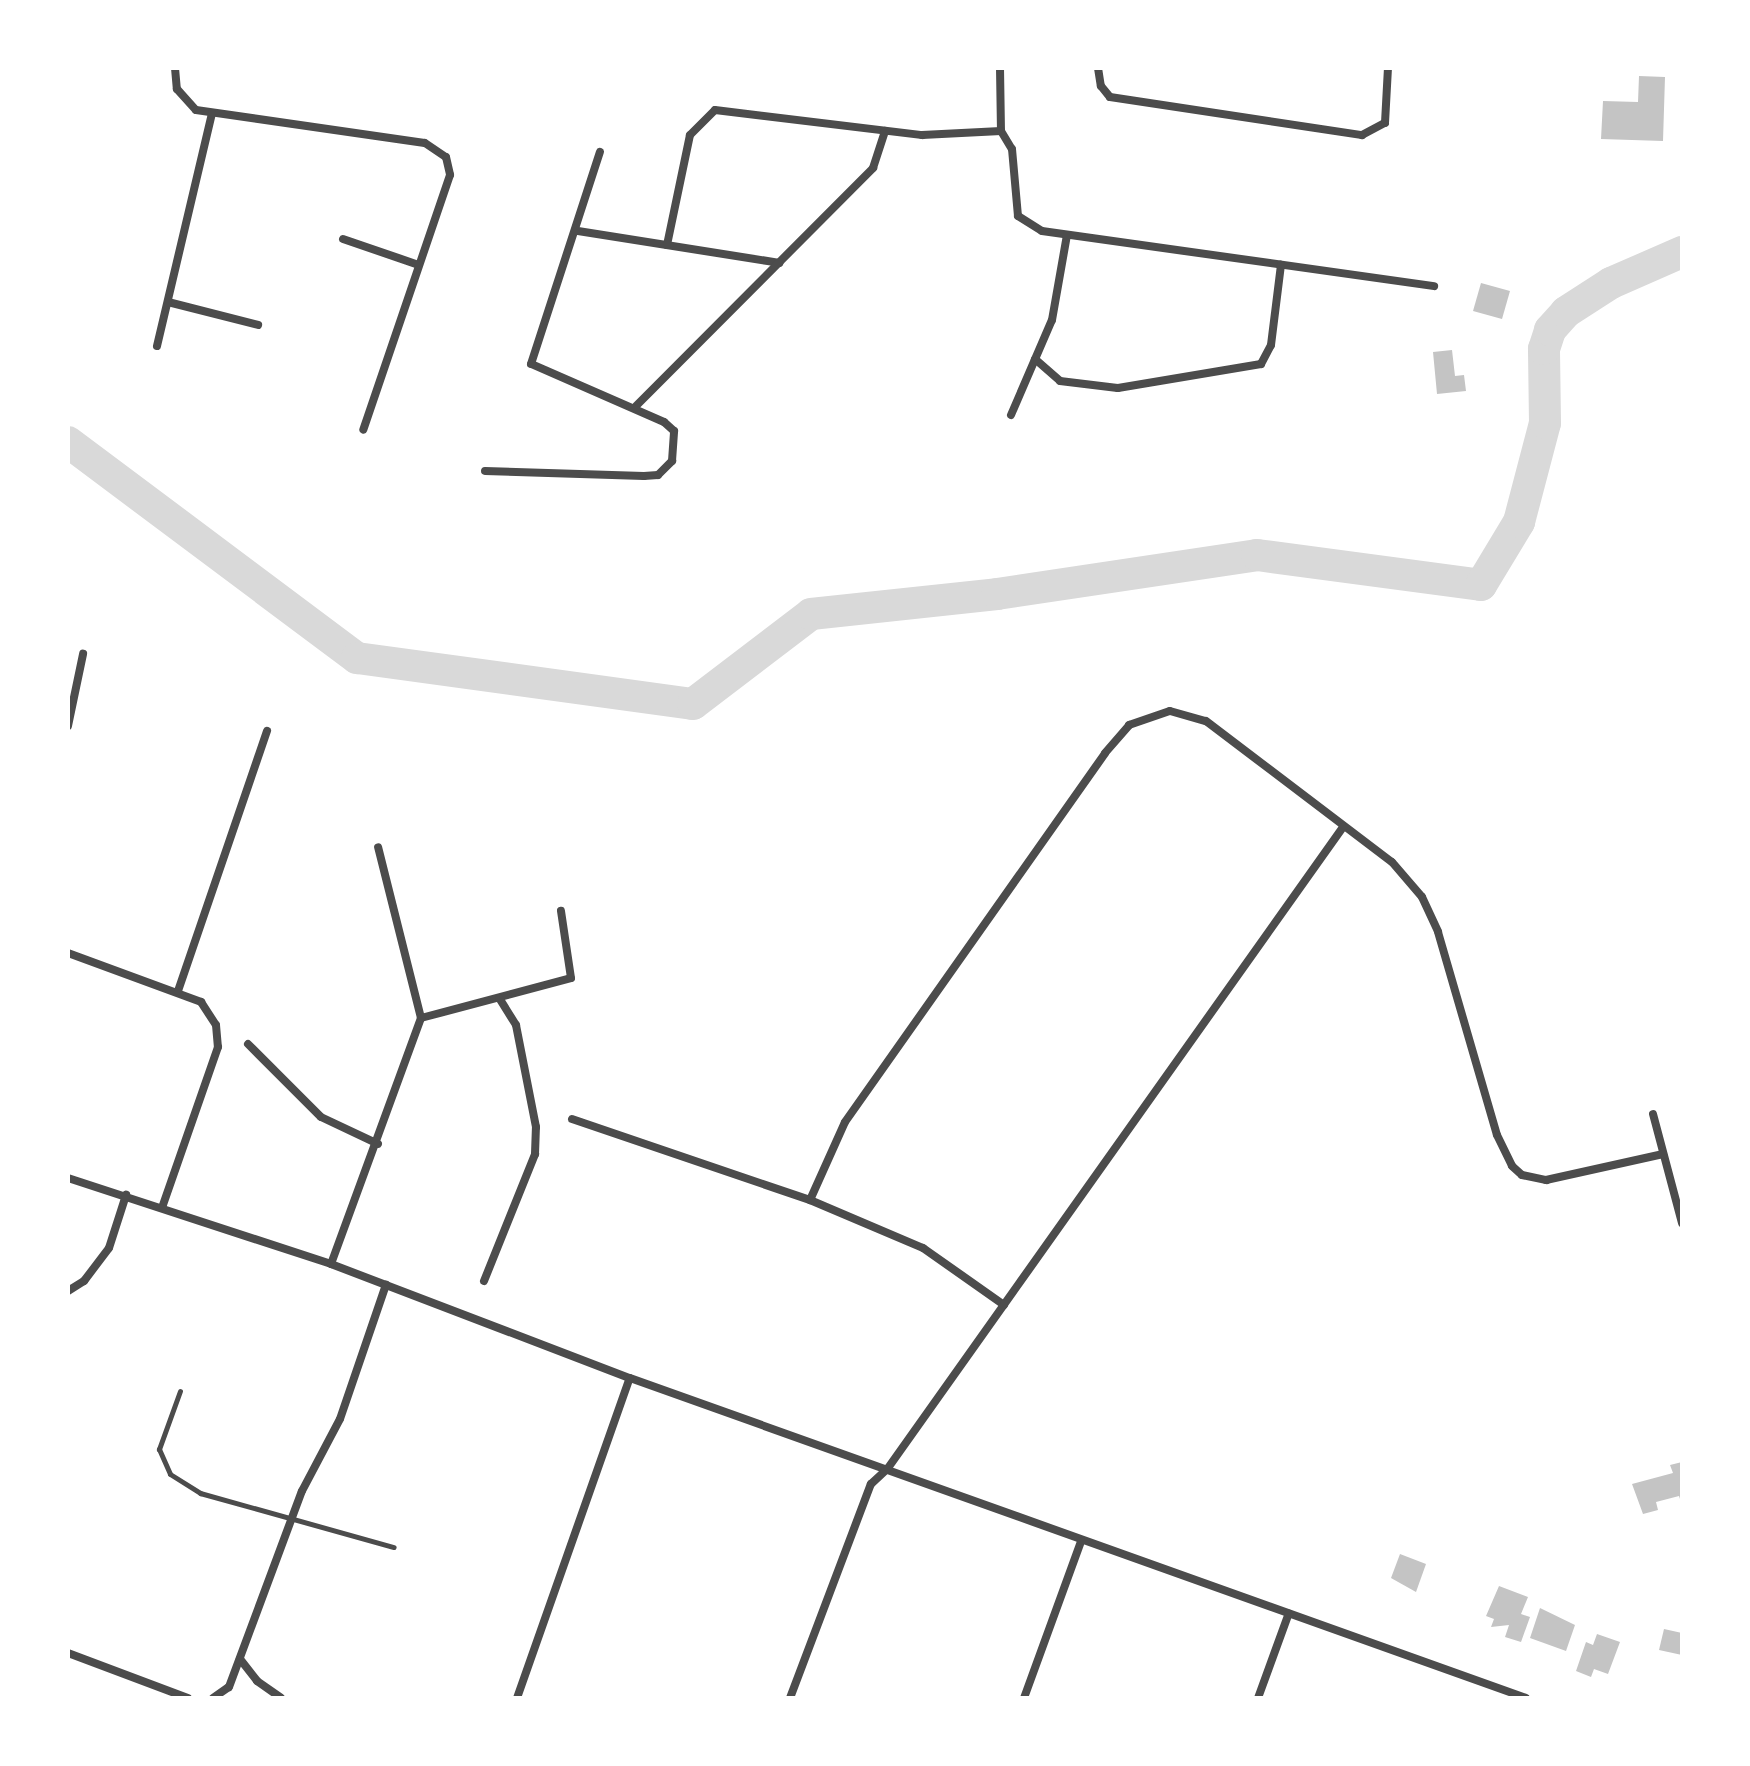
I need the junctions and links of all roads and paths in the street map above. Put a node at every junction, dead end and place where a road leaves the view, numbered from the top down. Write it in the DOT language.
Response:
graph roads {
  1 [pos="175,68"];
  2 [pos="1000,68"];
  3 [pos="1098,68"];
  4 [pos="1388,68"];
  5 [pos="212,113"];
  6 [pos="885,131"];
  7 [pos="1001,131"];
  8 [pos="600,152"];
  9 [pos="578,231"];
  10 [pos="1067,235"];
  11 [pos="343,239"];
  12 [pos="667,245"];
  13 [pos="779,263"];
  14 [pos="419,265"];
  15 [pos="1281,265"];
  16 [pos="1434,286"];
  17 [pos="168,302"];
  18 [pos="258,325"];
  19 [pos="157,346"];
  20 [pos="1035,359"];
  21 [pos="636,406"];
  22 [pos="1011,415"];
  23 [pos="363,430"];
  24 [pos="485,471"];
  25 [pos="83,654"];
  26 [pos="68,726"];
  27 [pos="267,731"];
  28 [pos="1343,827"];
  29 [pos="378,847"];
  30 [pos="561,911"];
  31 [pos="68,953"];
  32 [pos="178,991"];
  33 [pos="500,999"];
  34 [pos="421,1018"];
  35 [pos="248,1044"];
  36 [pos="1653,1114"];
  37 [pos="572,1119"];
  38 [pos="378,1144"];
  39 [pos="1663,1154"];
  40 [pos="68,1178"];
  41 [pos="126,1195"];
  42 [pos="810,1200"];
  43 [pos="162,1208"];
  44 [pos="1682,1223"];
  45 [pos="331,1264"];
  46 [pos="484,1281"];
  47 [pos="386,1285"];
  48 [pos="68,1291"];
  49 [pos="1004,1305"];
  50 [pos="630,1378"];
  51 [pos="180,1391"];
  52 [pos="888,1468"];
  53 [pos="294,1518"];
  54 [pos="1081,1541"];
  55 [pos="394,1547"];
  56 [pos="1289,1613"];
  57 [pos="68,1653"];
  58 [pos="240,1659"];
  59 [pos="1498,1688"];
  60 [pos="188,1698"];
  61 [pos="213,1698"];
  62 [pos="281,1698"];
  63 [pos="517,1698"];
  64 [pos="790,1698"];
  65 [pos="1024,1698"];
  66 [pos="1258,1698"];
  67 [pos="1494,1698"];
  68 [pos="1526,1698"];
  1 -- 5 [label="street"];
  2 -- 7 [label="street"];
  3 -- 4 [label="street"];
  5 -- 14 [label="street"];
  5 -- 17 [label="street"];
  6 -- 7 [label="street"];
  6 -- 12 [label="street"];
  6 -- 13 [label="street"];
  7 -- 10 [label="street"];
  8 -- 9 [label="street"];
  9 -- 12 [label="street"];
  9 -- 21 [label="street"];
  10 -- 15 [label="street"];
  10 -- 20 [label="street"];
  11 -- 14 [label="street"];
  12 -- 13 [label="street"];
  13 -- 21 [label="street"];
  14 -- 23 [label="street"];
  15 -- 16 [label="street"];
  15 -- 20 [label="street"];
  17 -- 18 [label="street"];
  17 -- 19 [label="street"];
  20 -- 22 [label="street"];
  21 -- 24 [label="street"];
  25 -- 26 [label="street"];
  27 -- 32 [label="street"];
  28 -- 39 [label="street"];
  28 -- 42 [label="street"];
  28 -- 49 [label="street"];
  29 -- 34 [label="street"];
  30 -- 33 [label="street"];
  31 -- 32 [label="street"];
  32 -- 43 [label="street"];
  33 -- 34 [label="street"];
  33 -- 46 [label="street"];
  34 -- 38 [label="street"];
  35 -- 38 [label="street"];
  36 -- 39 [label="street"];
  37 -- 42 [label="street"];
  38 -- 45 [label="street"];
  39 -- 44 [label="street"];
  40 -- 41 [label="street"];
  41 -- 43 [label="street"];
  41 -- 48 [label="street"];
  42 -- 49 [label="street"];
  43 -- 45 [label="street"];
  45 -- 47 [label="street"];
  47 -- 50 [label="street"];
  47 -- 53 [label="street"];
  49 -- 52 [label="street"];
  50 -- 52 [label="street"];
  50 -- 63 [label="street"];
  51 -- 53 [label="lane"];
  52 -- 54 [label="street"];
  52 -- 64 [label="street"];
  53 -- 55 [label="lane"];
  53 -- 58 [label="street"];
  54 -- 56 [label="street"];
  54 -- 65 [label="street"];
  56 -- 59 [label="street"];
  56 -- 66 [label="street"];
  57 -- 60 [label="street"];
  58 -- 61 [label="street"];
  58 -- 62 [label="street"];
  59 -- 67 [label="street"];
  59 -- 68 [label="street"];
}
